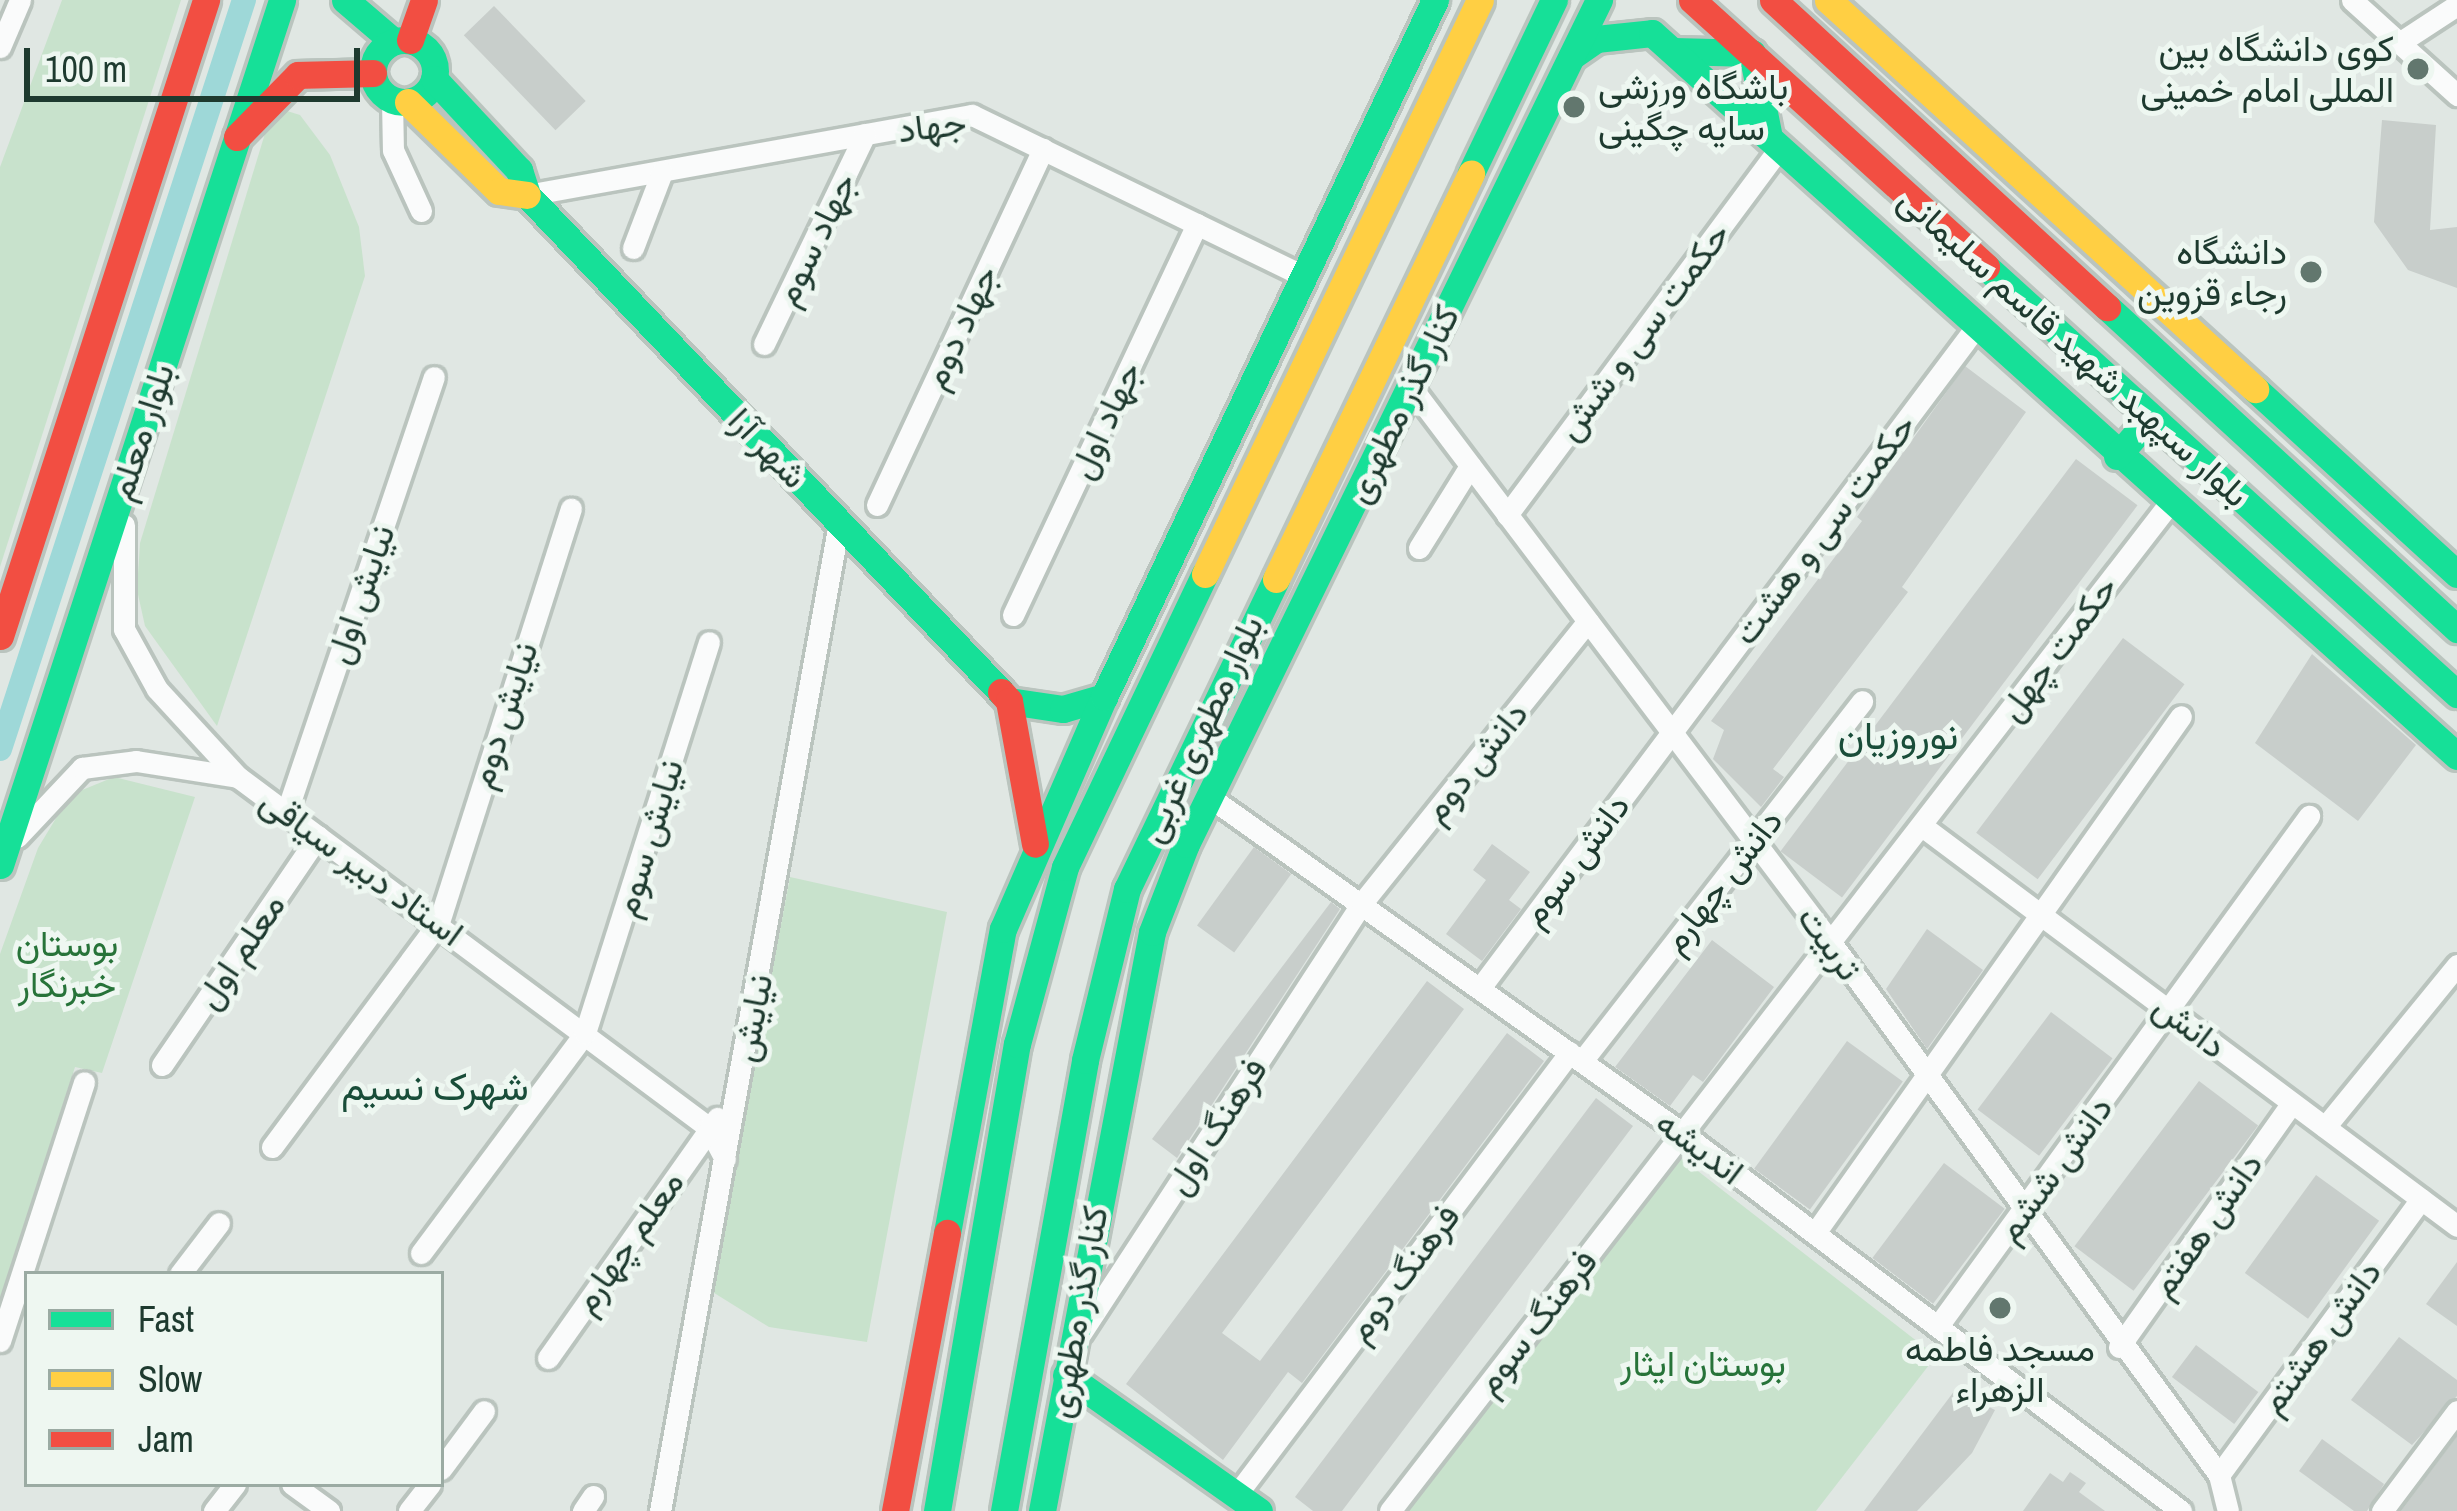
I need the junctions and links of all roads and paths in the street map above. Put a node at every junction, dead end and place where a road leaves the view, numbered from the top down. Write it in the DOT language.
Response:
graph roads {
  1 [pos="20,0"];
  2 [pos="206,0"];
  3 [pos="282,0"];
  4 [pos="344,0"];
  5 [pos="424,0"];
  6 [pos="1435,0"];
  7 [pos="1480,0"];
  8 [pos="1554,0"];
  9 [pos="1599,0"];
  10 [pos="1692,0"];
  11 [pos="1828,0"];
  12 [pos="2352,0"];
  13 [pos="1782,1"];
  14 [pos="2457,5"];
  15 [pos="402,40"];
  16 [pos="2399,43"];
  17 [pos="0,47"];
  18 [pos="1673,51"];
  19 [pos="1752,53"];
  20 [pos="1567,60"];
  21 [pos="373,73"];
  22 [pos="434,79"];
  23 [pos="2457,95"];
  24 [pos="400,101"];
  25 [pos="865,134"];
  26 [pos="237,137"];
  27 [pos="1774,142"];
  28 [pos="1043,149"];
  29 [pos="662,172"];
  30 [pos="527,195"];
  31 [pos="421,211"];
  32 [pos="1197,224"];
  33 [pos="633,248"];
  34 [pos="1305,277"];
  35 [pos="1976,327"];
  36 [pos="764,344"];
  37 [pos="434,377"];
  38 [pos="1411,387"];
  39 [pos="2150,418"];
  40 [pos="2117,456"];
  41 [pos="1470,466"];
  42 [pos="129,470"];
  43 [pos="2169,504"];
  44 [pos="877,506"];
  45 [pos="571,509"];
  46 [pos="1507,515"];
  47 [pos="839,524"];
  48 [pos="1419,548"];
  49 [pos="2457,576"];
  50 [pos="2431,606"];
  51 [pos="1013,615"];
  52 [pos="1588,621"];
  53 [pos="2457,629"];
  54 [pos="0,636"];
  55 [pos="709,642"];
  56 [pos="2457,694"];
  57 [pos="1104,697"];
  58 [pos="1009,701"];
  59 [pos="1862,701"];
  60 [pos="2181,716"];
  61 [pos="1671,731"];
  62 [pos="2457,756"];
  63 [pos="238,777"];
  64 [pos="1208,796"];
  65 [pos="287,811"];
  66 [pos="2309,816"];
  67 [pos="1922,826"];
  68 [pos="318,836"];
  69 [pos="1754,840"];
  70 [pos="1035,845"];
  71 [pos="1,861"];
  72 [pos="1362,903"];
  73 [pos="2039,913"];
  74 [pos="439,922"];
  75 [pos="1832,944"];
  76 [pos="2457,964"];
  77 [pos="1480,988"];
  78 [pos="2170,1011"];
  79 [pos="585,1033"];
  80 [pos="1576,1057"];
  81 [pos="162,1065"];
  82 [pos="1929,1080"];
  83 [pos="84,1082"];
  84 [pos="737,1095"];
  85 [pos="2292,1102"];
  86 [pos="709,1127"];
  87 [pos="2325,1127"];
  88 [pos="1682,1133"];
  89 [pos="272,1148"];
  90 [pos="1069,1148"];
  91 [pos="725,1159"];
  92 [pos="2421,1199"];
  93 [pos="1094,1210"];
  94 [pos="2022,1211"];
  95 [pos="219,1222"];
  96 [pos="2457,1226"];
  97 [pos="1815,1233"];
  98 [pos="421,1253"];
  99 [pos="27,1271"];
  100 [pos="182,1271"];
  101 [pos="22,1288"];
  102 [pos="1938,1326"];
  103 [pos="0,1341"];
  104 [pos="2119,1347"];
  105 [pos="548,1358"];
  106 [pos="1068,1362"];
  107 [pos="484,1411"];
  108 [pos="2457,1411"];
  109 [pos="444,1465"];
  110 [pos="2219,1474"];
  111 [pos="233,1487"];
  112 [pos="296,1487"];
  113 [pos="1248,1503"];
  114 [pos="214,1511"];
  115 [pos="329,1511"];
  116 [pos="660,1511"];
  117 [pos="895,1511"];
  118 [pos="937,1511"];
  119 [pos="1004,1511"];
  120 [pos="1042,1511"];
  121 [pos="1390,1511"];
  122 [pos="2181,1511"];
  123 [pos="2228,1511"];
  124 [pos="2382,1511"];
  1 -- 17 [label="street"];
  2 -- 54 [label="street, بلوار معلم"];
  3 -- 26 [label="street, بلوار معلم"];
  4 -- 15 [label="street, شهر آرا"];
  5 -- 15 [label="street"];
  6 -- 34 [label="street"];
  7 -- 118 [label="street, بلوار مطهری غربی"];
  8 -- 90 [label="street, بلوار مطهری غربی"];
  9 -- 20 [label="street, کنار گذر مطهری"];
  10 -- 19 [label="street, بلوار سپهبد شهید قاسم سلیمانی"];
  11 -- 49 [label="street"];
  12 -- 16 [label="street"];
  13 -- 50 [label="street, بلوار سپهبد شهید قاسم سلیمانی"];
  14 -- 16 [label="street"];
  15 -- 21 [label="street"];
  15 -- 22 [label="street, شهر آرا"];
  16 -- 23 [label="street"];
  18 -- 19 [label="street"];
  18 -- 20 [label="street"];
  18 -- 27 [label="street"];
  19 -- 27 [label="street"];
  19 -- 39 [label="street, بلوار سپهبد شهید قاسم سلیمانی"];
  20 -- 38 [label="street, کنار گذر مطهری"];
  21 -- 24 [label="street, شهر آرا"];
  21 -- 26 [label="street"];
  22 -- 24 [label="street"];
  22 -- 30 [label="street, شهر آرا"];
  24 -- 30 [label="street, شهر آرا"];
  24 -- 31 [label="street"];
  25 -- 28 [label="street, جهاد"];
  25 -- 29 [label="street, جهاد"];
  25 -- 36 [label="street, جهاد سوم"];
  26 -- 42 [label="street, بلوار معلم"];
  27 -- 35 [label="street"];
  27 -- 46 [label="street, حکمت سی و شش"];
  28 -- 32 [label="street, جهاد"];
  28 -- 44 [label="street, جهاد دوم"];
  29 -- 30 [label="street, جهاد"];
  29 -- 33 [label="street"];
  30 -- 47 [label="street, شهر آرا"];
  32 -- 34 [label="street, جهاد"];
  32 -- 51 [label="street, جهاد اول"];
  34 -- 57 [label="street"];
  35 -- 40 [label="street"];
  35 -- 61 [label="street, حکمت سی و هشت"];
  37 -- 65 [label="street, نیایش اول"];
  38 -- 41 [label="street, تربیت"];
  38 -- 64 [label="street, کنار گذر مطهری"];
  39 -- 40 [label="street"];
  39 -- 56 [label="street, بلوار سپهبد شهید قاسم سلیمانی"];
  40 -- 43 [label="street"];
  41 -- 46 [label="street, تربیت"];
  41 -- 48 [label="street"];
  42 -- 63 [label="street"];
  42 -- 71 [label="street, بلوار معلم"];
  43 -- 62 [label="street"];
  43 -- 67 [label="street, حکمت چهل"];
  45 -- 74 [label="street, نیایش دوم"];
  46 -- 52 [label="street, تربیت"];
  47 -- 58 [label="street, شهر آرا"];
  47 -- 84 [label="street, نيايش"];
  49 -- 50 [label="street"];
  50 -- 53 [label="street, بلوار سپهبد شهید قاسم سلیمانی"];
  52 -- 61 [label="street, تربیت"];
  52 -- 72 [label="street, دانش دوم"];
  55 -- 79 [label="street, نیایش سوم"];
  57 -- 58 [label="street"];
  57 -- 70 [label="street"];
  58 -- 70 [label="street"];
  59 -- 69 [label="street, دانش چهارم"];
  60 -- 73 [label="street"];
  61 -- 69 [label="street, تربیت"];
  61 -- 77 [label="street, دانش سوم"];
  63 -- 65 [label="street, استاد دبیر سیاقی"];
  63 -- 71 [label="street, استاد دبیر سیاقی"];
  64 -- 72 [label="street, اندیشه"];
  64 -- 93 [label="street, کنار گذر مطهری"];
  65 -- 68 [label="street, استاد دبیر سیاقی"];
  66 -- 78 [label="street, دانش ششم"];
  67 -- 73 [label="street, دانش"];
  67 -- 75 [label="street, حکمت چهل"];
  68 -- 74 [label="street, استاد دبیر سیاقی"];
  68 -- 81 [label="street, معلم اول"];
  69 -- 75 [label="street, تربیت"];
  69 -- 80 [label="street, دانش چهارم"];
  70 -- 117 [label="street"];
  72 -- 77 [label="street, اندیشه"];
  72 -- 106 [label="street, فرهنگ اول"];
  73 -- 78 [label="street, دانش"];
  73 -- 82 [label="street"];
  74 -- 79 [label="street, استاد دبیر سیاقی"];
  74 -- 89 [label="street, نیایش دوم"];
  75 -- 82 [label="street, تربیت"];
  75 -- 88 [label="street, حکمت چهل"];
  76 -- 87 [label="street"];
  77 -- 80 [label="street, اندیشه"];
  78 -- 85 [label="street, دانش"];
  78 -- 94 [label="street, دانش ششم"];
  79 -- 86 [label="street, استاد دبیر سیاقی"];
  79 -- 98 [label="street, نیایش سوم"];
  80 -- 88 [label="street, اندیشه"];
  80 -- 113 [label="street, فرهنگ دوم"];
  82 -- 94 [label="street, تربیت"];
  82 -- 97 [label="street"];
  83 -- 99 [label="street"];
  84 -- 86 [label="street, معلم چهارم"];
  84 -- 91 [label="street, نيايش"];
  85 -- 87 [label="street, دانش"];
  85 -- 104 [label="street, دانش هفتم"];
  86 -- 91 [label="street"];
  86 -- 105 [label="street, معلم چهارم"];
  87 -- 92 [label="street, دانش"];
  88 -- 97 [label="street, اندیشه"];
  88 -- 121 [label="street, فرهنگ سوم"];
  90 -- 93 [label="street"];
  90 -- 119 [label="street, بلوار مطهری غربی"];
  91 -- 116 [label="street, نيايش"];
  92 -- 96 [label="street, دانش"];
  92 -- 110 [label="street, دانش هشتم"];
  93 -- 106 [label="street, کنار گذر مطهری"];
  94 -- 102 [label="street, دانش ششم"];
  94 -- 104 [label="street, تربیت"];
  95 -- 100 [label="street"];
  97 -- 102 [label="street, اندیشه"];
  101 -- 103 [label="street"];
  102 -- 122 [label="street, اندیشه"];
  104 -- 110 [label="street, تربیت"];
  106 -- 113 [label="street"];
  106 -- 120 [label="street, کنار گذر مطهری"];
  107 -- 109 [label="street"];
  108 -- 124 [label="street"];
  110 -- 123 [label="street, تربیت"];
  111 -- 114 [label="street"];
  112 -- 115 [label="street"];
}
